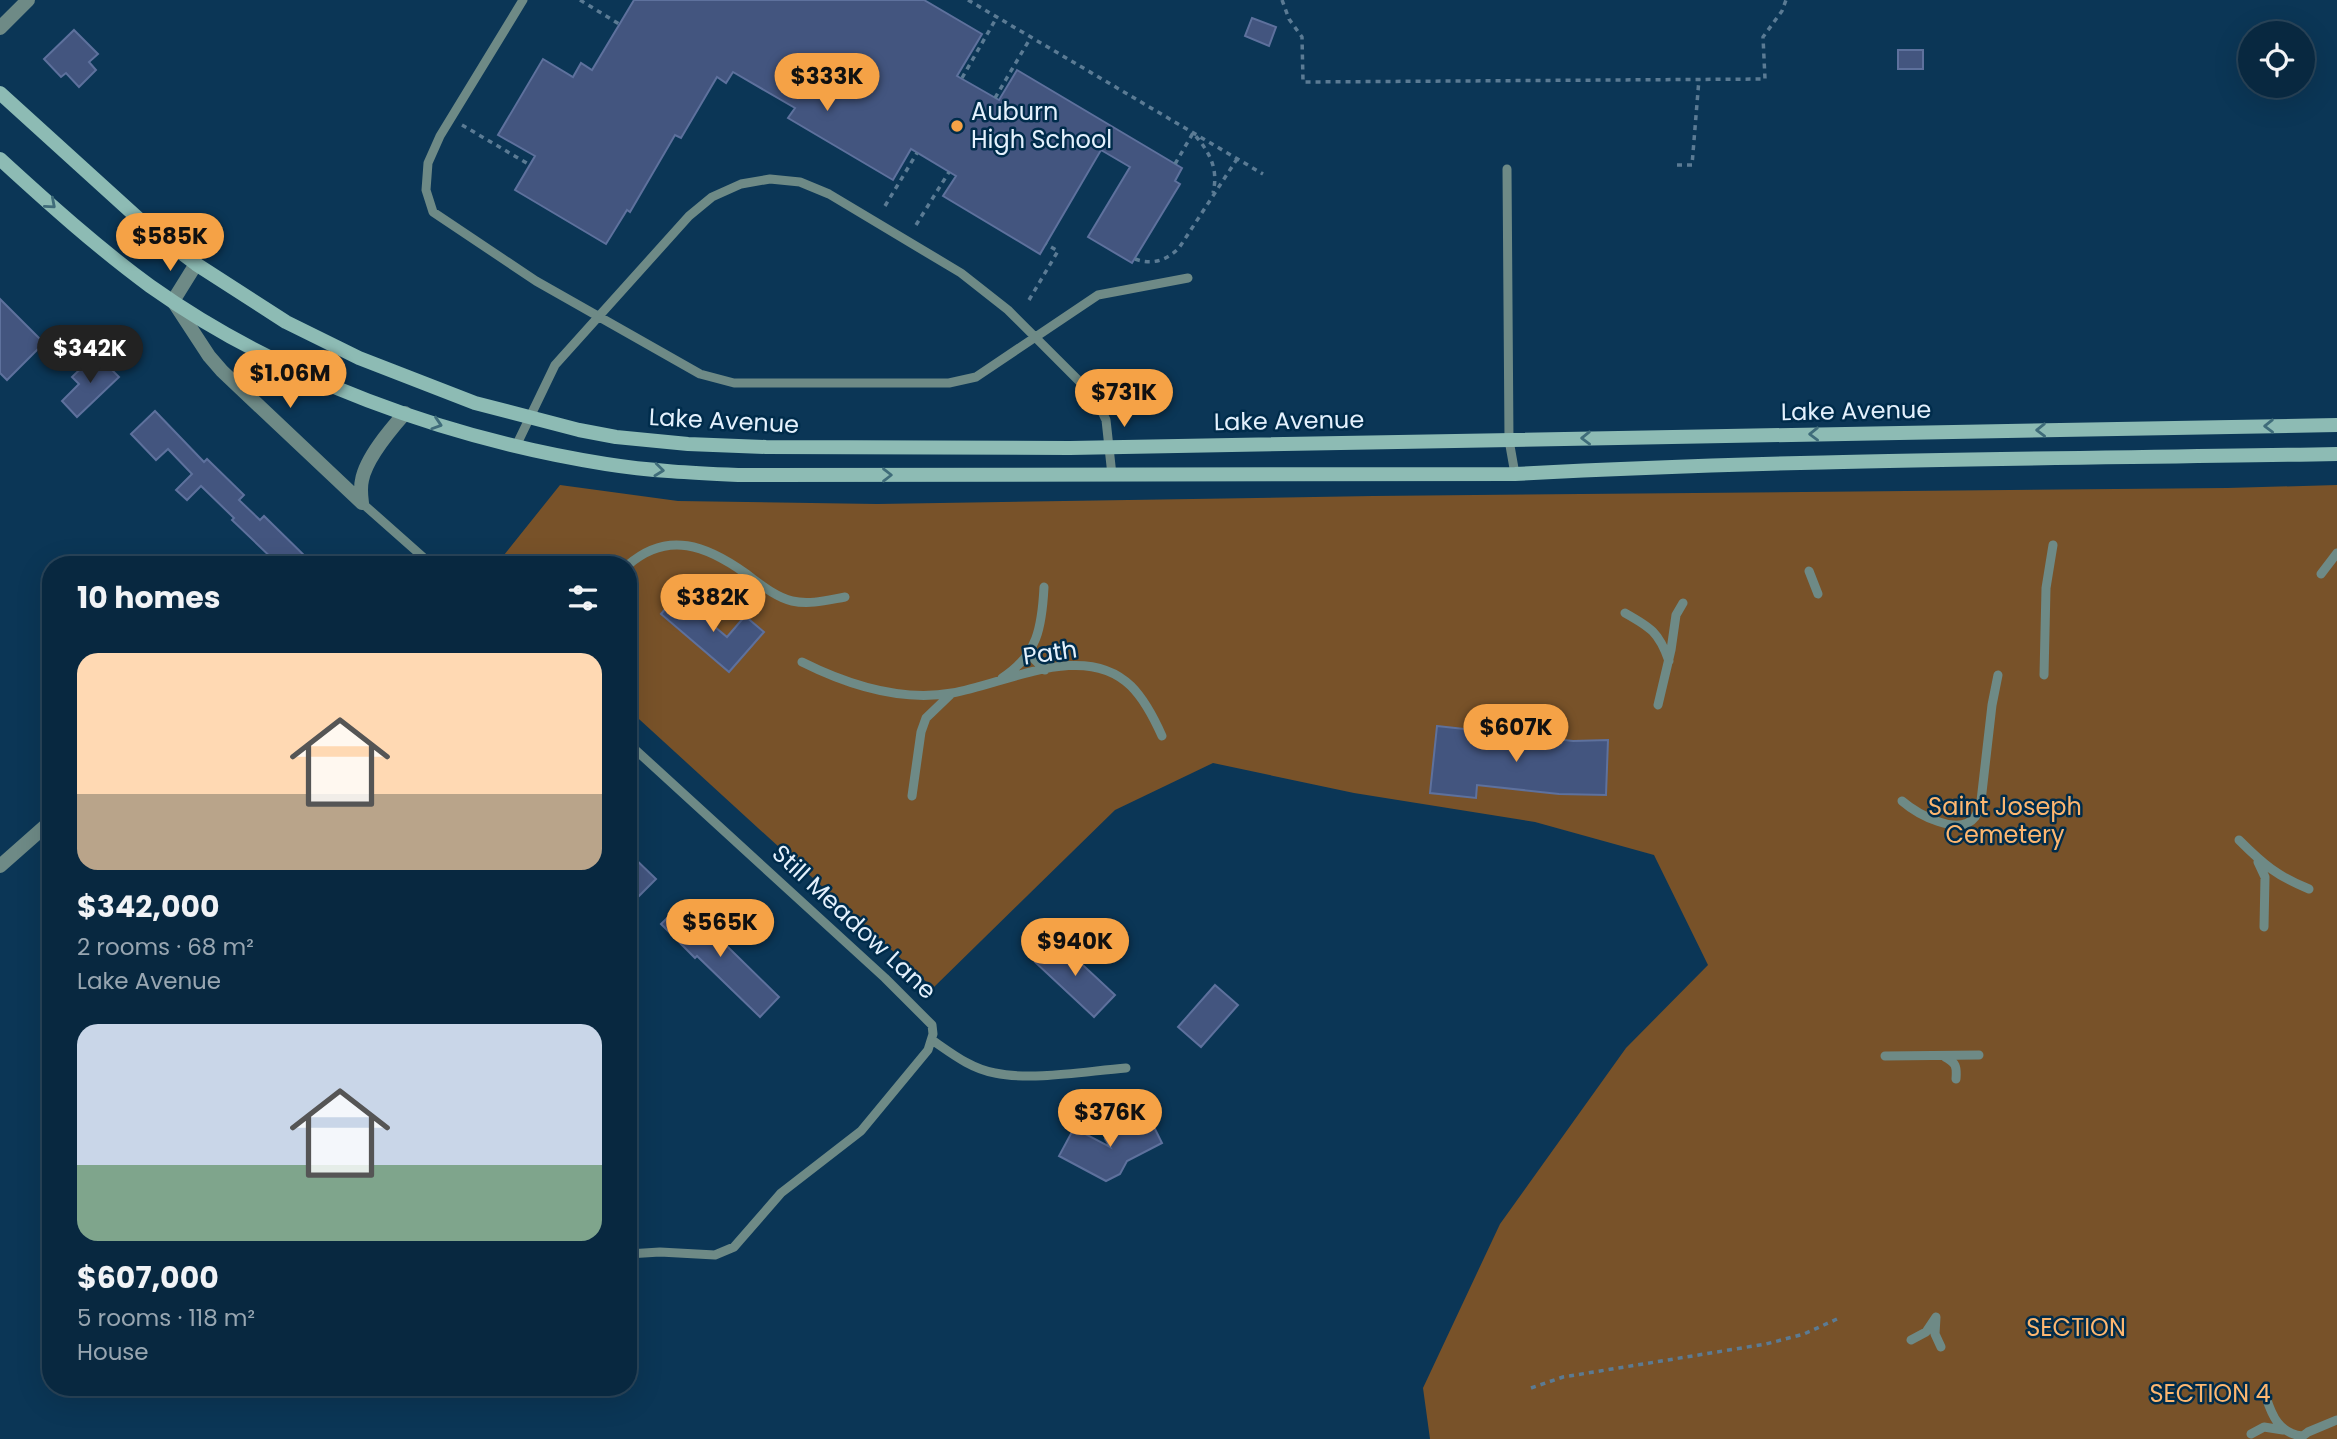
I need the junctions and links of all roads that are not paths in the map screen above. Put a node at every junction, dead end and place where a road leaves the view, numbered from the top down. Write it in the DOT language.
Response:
graph roads {
  1 [pos="28,0"];
  2 [pos="523,0"];
  3 [pos="0,28"];
  4 [pos="0,93"];
  5 [pos="0,159"];
  6 [pos="1507,169"];
  7 [pos="196,264"];
  8 [pos="1188,278"];
  9 [pos="173,301"];
  10 [pos="598,316"];
  11 [pos="1034,337"];
  12 [pos="405,413"];
  13 [pos="530,418"];
  14 [pos="2337,425"];
  15 [pos="1509,440"];
  16 [pos="516,446"];
  17 [pos="1109,447"];
  18 [pos="2337,454"];
  19 [pos="1515,474"];
  20 [pos="1112,475"];
  21 [pos="362,503"];
  22 [pos="2053,545"];
  23 [pos="2337,553"];
  24 [pos="422,556"];
  25 [pos="637,557"];
  26 [pos="1810,571"];
  27 [pos="2321,574"];
  28 [pos="1044,587"];
  29 [pos="1818,594"];
  30 [pos="845,597"];
  31 [pos="1683,603"];
  32 [pos="1625,613"];
  33 [pos="1028,653"];
  34 [pos="1669,661"];
  35 [pos="802,662"];
  36 [pos="1045,670"];
  37 [pos="1998,675"];
  38 [pos="2044,675"];
  39 [pos="994,682"];
  40 [pos="952,693"];
  41 [pos="1658,705"];
  42 [pos="1162,736"];
  43 [pos="637,751"];
  44 [pos="912,796"];
  45 [pos="1902,802"];
  46 [pos="42,829"];
  47 [pos="2239,841"];
  48 [pos="2256,858"];
  49 [pos="0,866"];
  50 [pos="2309,889"];
  51 [pos="2264,927"];
  52 [pos="932,1040"];
  53 [pos="1979,1055"];
  54 [pos="1885,1056"];
  55 [pos="1943,1057"];
  56 [pos="1126,1068"];
  57 [pos="1956,1079"];
  58 [pos="637,1253"];
  59 [pos="1911,1340"];
  60 [pos="1941,1347"];
  61 [pos="2266,1396"];
  62 [pos="2337,1420"];
  63 [pos="2252,1434"];
  64 [pos="2288,1435"];
  65 [pos="2300,1438"];
  1 -- 3 [label="street"];
  2 -- 10 [label="lane"];
  4 -- 7 [label="main road, Lake Avenue"];
  5 -- 9 [label="main road, Lake Avenue, one-way"];
  6 -- 15 [label="lane"];
  7 -- 9 [label="street"];
  7 -- 13 [label="main road, Lake Avenue"];
  8 -- 11 [label="lane"];
  9 -- 12 [label="main road, Lake Avenue"];
  9 -- 21 [label="street, Lake Avenue"];
  10 -- 11 [label="lane"];
  10 -- 11 [label="lane"];
  10 -- 13 [label="lane"];
  11 -- 17 [label="lane"];
  12 -- 16 [label="main road, Lake Avenue, one-way"];
  12 -- 21 [label="street"];
  13 -- 16 [label="lane"];
  13 -- 17 [label="main road, Lake Avenue"];
  14 -- 15 [label="main road, Lake Avenue, one-way"];
  15 -- 17 [label="main road, Lake Avenue"];
  15 -- 19 [label="lane"];
  16 -- 20 [label="main road, Lake Avenue, one-way"];
  17 -- 20 [label="lane"];
  18 -- 19 [label="main road, Lake Avenue"];
  19 -- 20 [label="main road, Lake Avenue"];
  21 -- 24 [label="lane"];
  22 -- 38 [label="lane"];
  23 -- 27 [label="lane"];
  25 -- 30 [label="lane"];
  26 -- 29 [label="lane"];
  28 -- 33 [label="lane, Path"];
  31 -- 34 [label="lane"];
  32 -- 34 [label="lane"];
  33 -- 36 [label="lane"];
  33 -- 39 [label="lane, Path"];
  34 -- 41 [label="lane"];
  35 -- 40 [label="lane, Path"];
  36 -- 39 [label="lane, Path"];
  36 -- 42 [label="lane, Path"];
  37 -- 45 [label="lane"];
  39 -- 40 [label="lane, Path"];
  40 -- 44 [label="lane, Path"];
  43 -- 52 [label="lane, Still Meadow Lane"];
  46 -- 49 [label="street"];
  47 -- 48 [label="lane"];
  48 -- 50 [label="lane"];
  48 -- 51 [label="lane"];
  52 -- 56 [label="lane"];
  52 -- 58 [label="lane, Still Meadow Lane"];
  53 -- 55 [label="lane"];
  54 -- 55 [label="lane"];
  55 -- 57 [label="lane"];
  59 -- 60 [label="lane"];
  61 -- 64 [label="lane"];
  62 -- 65 [label="lane"];
  63 -- 64 [label="lane"];
  64 -- 65 [label="lane"];
}
